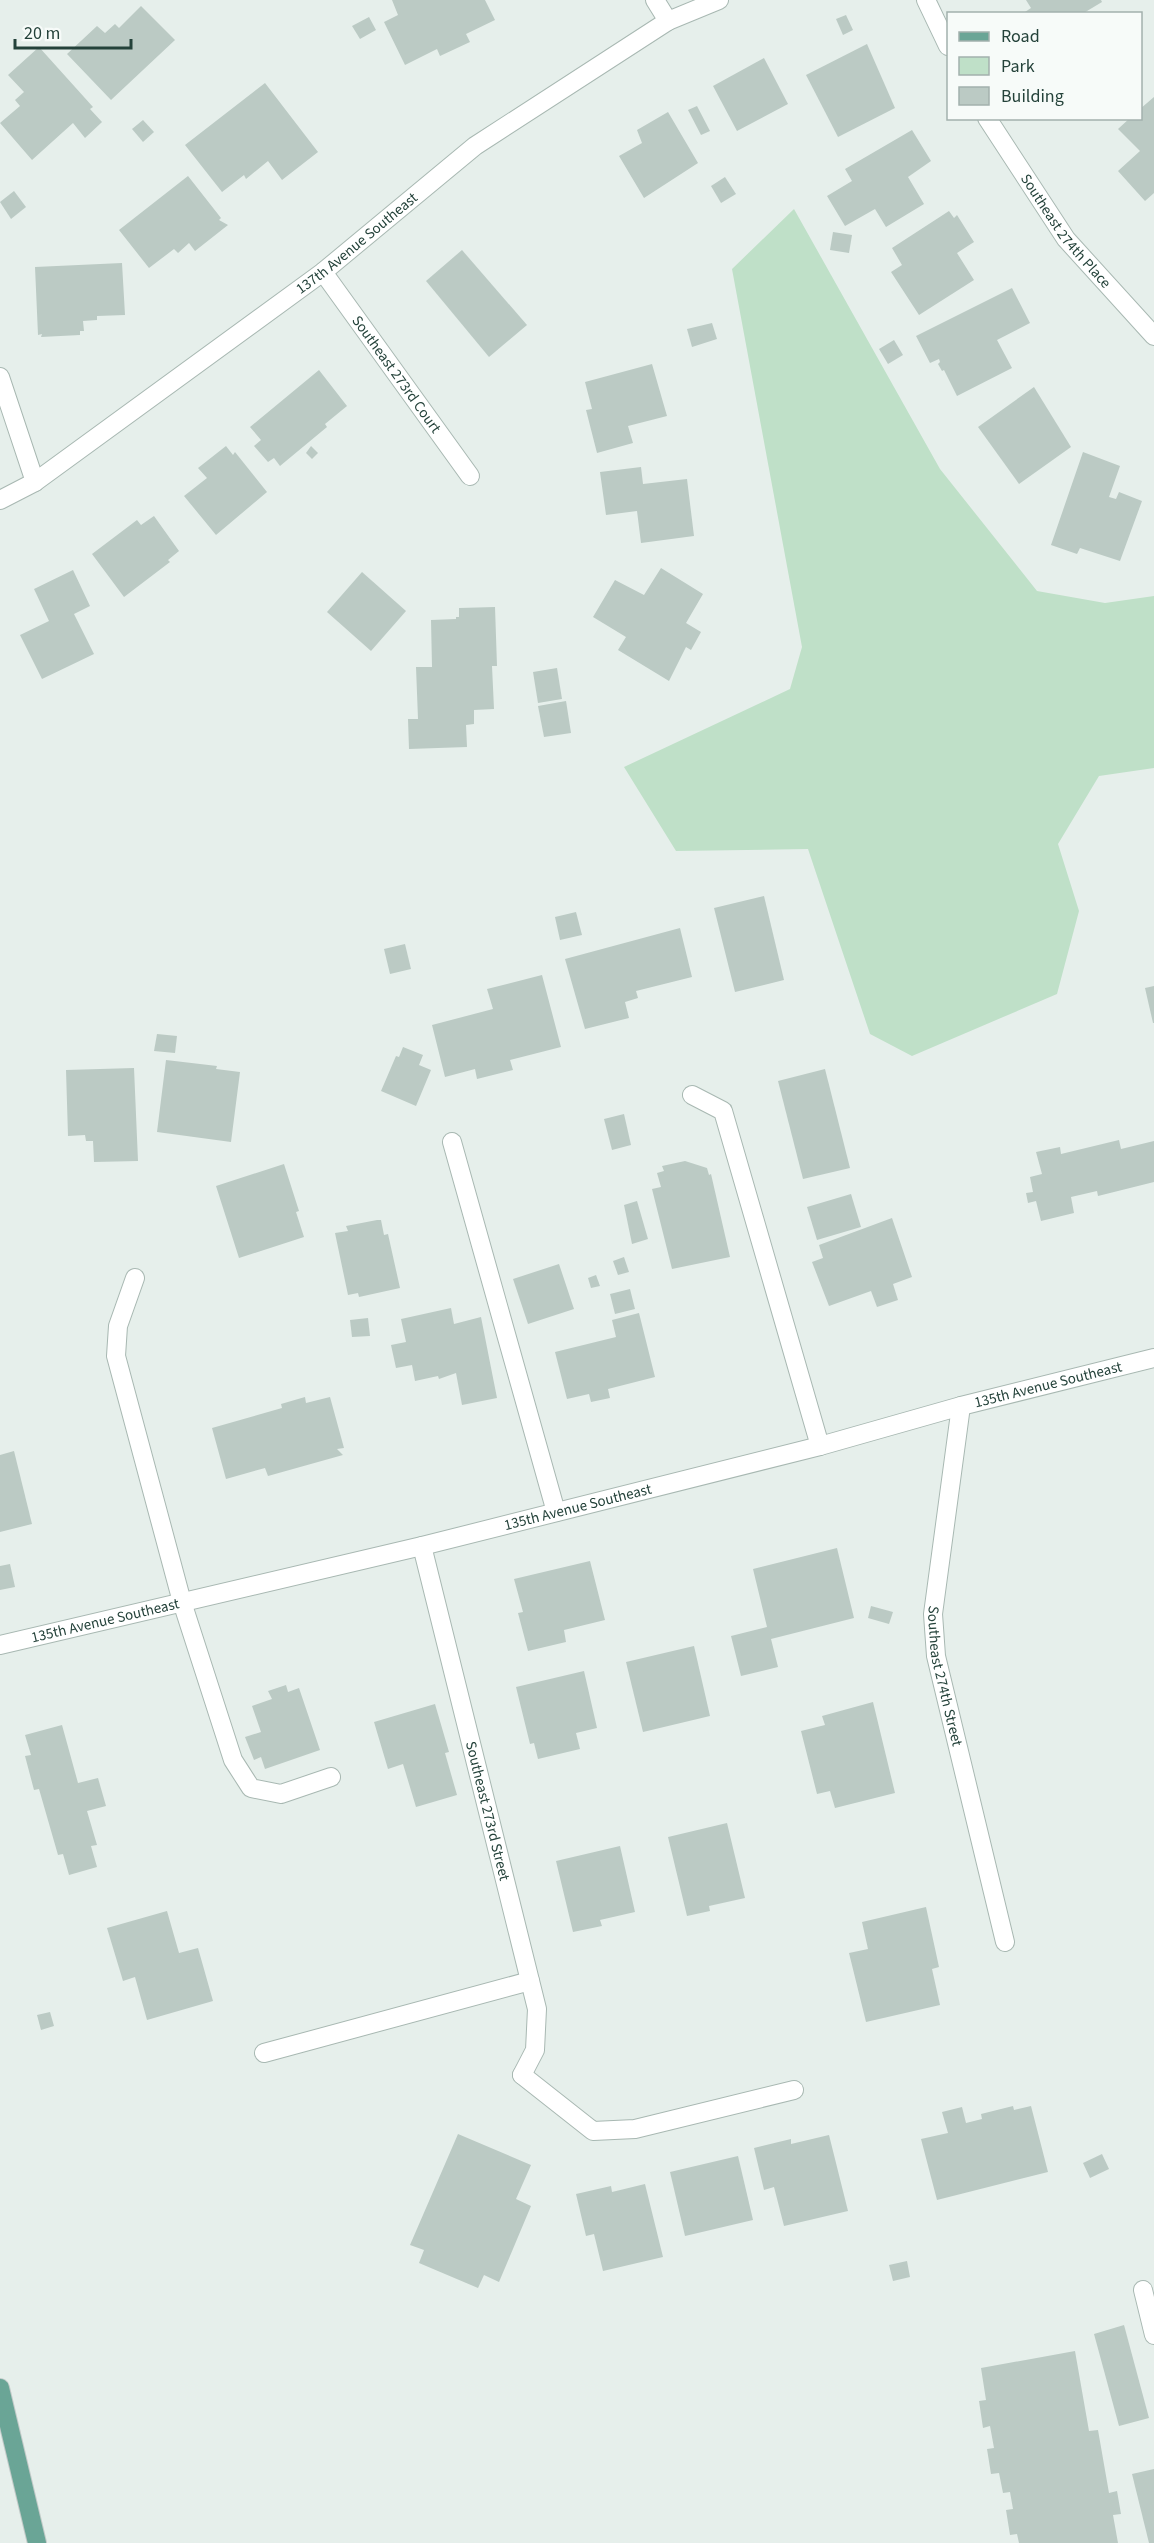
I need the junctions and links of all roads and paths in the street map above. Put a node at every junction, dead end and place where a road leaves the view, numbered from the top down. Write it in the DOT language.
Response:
graph roads {
  1 [pos="655,0"];
  2 [pos="719,0"];
  3 [pos="926,0"];
  4 [pos="668,21"];
  5 [pos="947,44"];
  6 [pos="988,120"];
  7 [pos="323,272"];
  8 [pos="1154,336"];
  9 [pos="0,377"];
  10 [pos="470,476"];
  11 [pos="35,482"];
  12 [pos="0,500"];
  13 [pos="692,1095"];
  14 [pos="452,1142"];
  15 [pos="135,1278"];
  16 [pos="1154,1358"];
  17 [pos="961,1406"];
  18 [pos="820,1446"];
  19 [pos="556,1512"];
  20 [pos="422,1546"];
  21 [pos="182,1602"];
  22 [pos="0,1645"];
  23 [pos="331,1777"];
  24 [pos="1005,1942"];
  25 [pos="530,1980"];
  26 [pos="264,2053"];
  27 [pos="794,2090"];
  28 [pos="1143,2290"];
  29 [pos="1154,2335"];
  30 [pos="0,2388"];
  31 [pos="37,2543"];
  1 -- 4 [label="street"];
  2 -- 4 [label="street, 137th Avenue Southeast"];
  3 -- 5 [label="street"];
  4 -- 7 [label="street, 137th Avenue Southeast"];
  6 -- 8 [label="street, Southeast 274th Place"];
  7 -- 10 [label="street, Southeast 273rd Court"];
  7 -- 11 [label="street, 137th Avenue Southeast"];
  9 -- 11 [label="street"];
  11 -- 12 [label="street, 137th Avenue Southeast"];
  13 -- 18 [label="street"];
  14 -- 19 [label="street"];
  15 -- 21 [label="street"];
  16 -- 17 [label="street, 135th Avenue Southeast"];
  17 -- 18 [label="street, 135th Avenue Southeast"];
  17 -- 24 [label="street, Southeast 274th Street"];
  18 -- 19 [label="street, 135th Avenue Southeast"];
  19 -- 20 [label="street, 135th Avenue Southeast"];
  20 -- 21 [label="street, 135th Avenue Southeast"];
  20 -- 25 [label="street, Southeast 273rd Street"];
  21 -- 22 [label="street, 135th Avenue Southeast"];
  21 -- 23 [label="street"];
  25 -- 26 [label="street"];
  25 -- 27 [label="street, Southeast 273rd Street"];
  28 -- 29 [label="street"];
  30 -- 31 [label="main road"];
}
